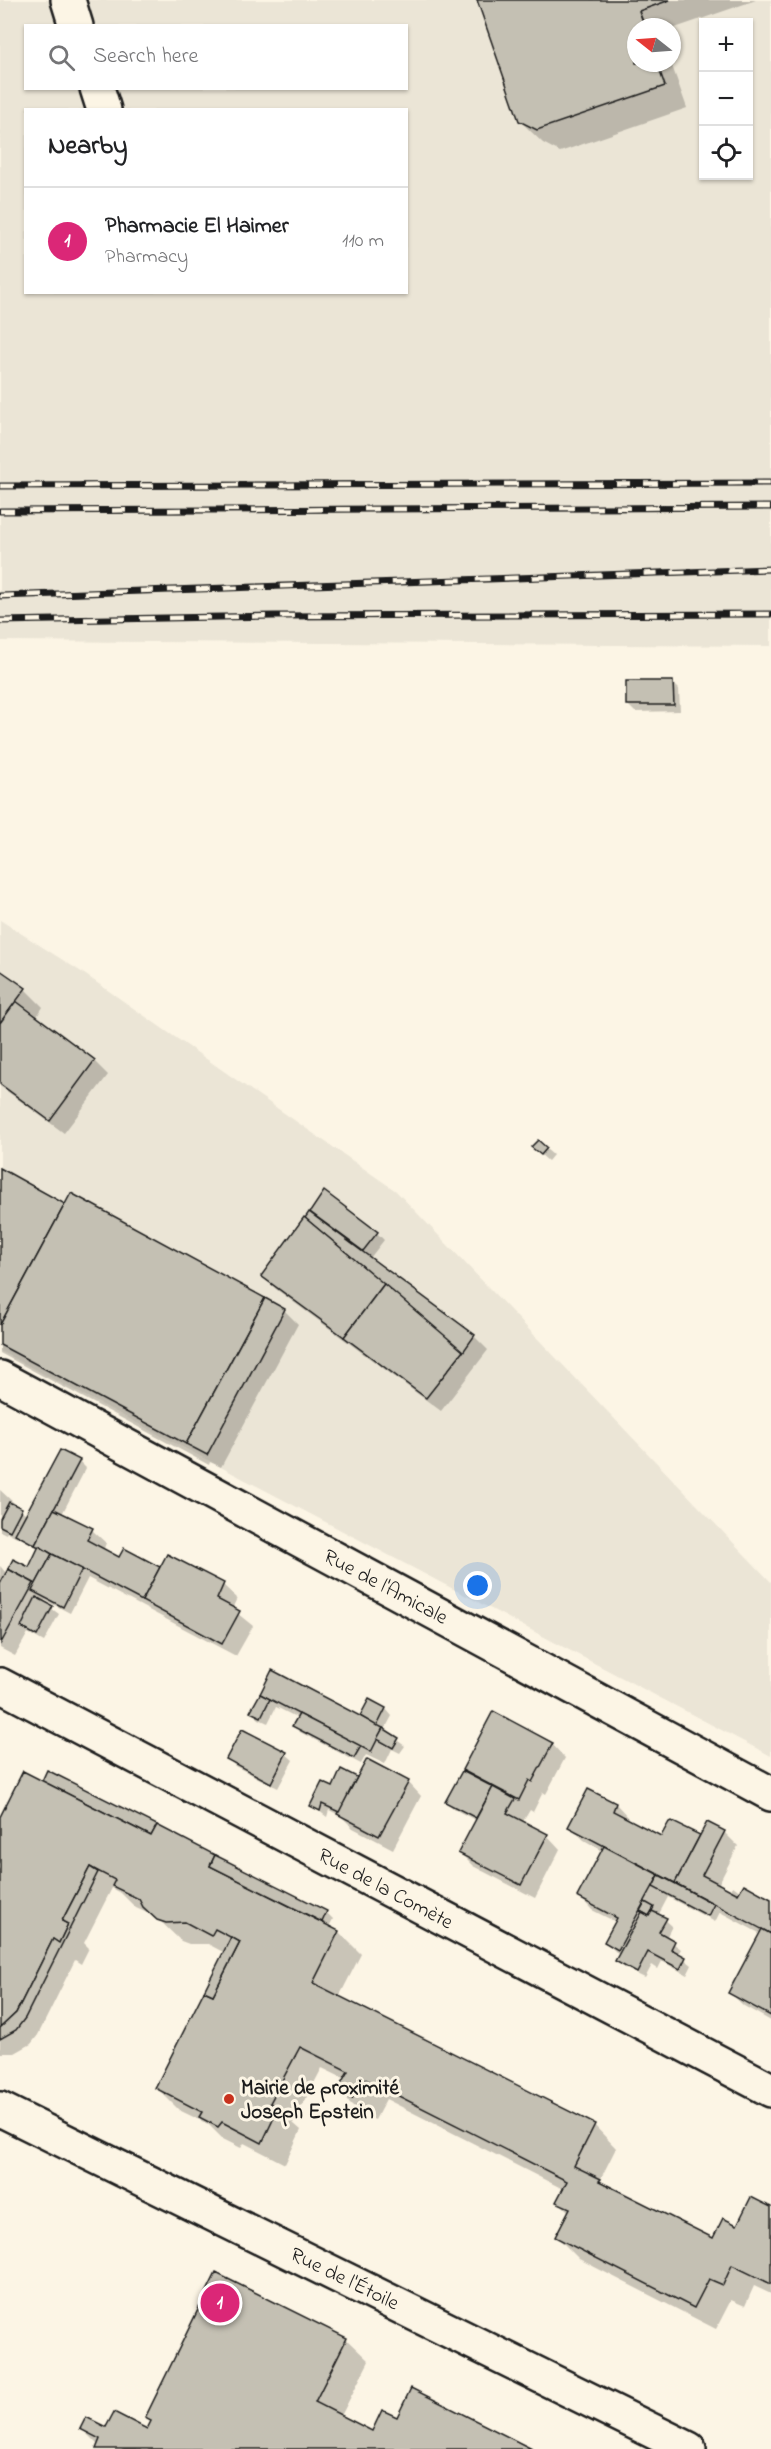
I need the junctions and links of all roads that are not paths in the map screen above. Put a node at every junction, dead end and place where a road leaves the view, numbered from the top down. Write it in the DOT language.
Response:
graph roads {
  1 [pos="68,0"];
  2 [pos="75,24"];
  3 [pos="98,90"];
  4 [pos="103,108"];
  5 [pos="0,1378"];
  6 [pos="0,1685"];
  7 [pos="771,1794"];
  8 [pos="771,2090"];
  9 [pos="3,2117"];
  10 [pos="689,2449"];
  1 -- 2 [label="street"];
  3 -- 4 [label="street"];
  5 -- 7 [label="street, Rue de l'Amicale"];
  6 -- 8 [label="street, Rue de la Comète"];
  9 -- 10 [label="street, Rue de l'Étoile"];
}
